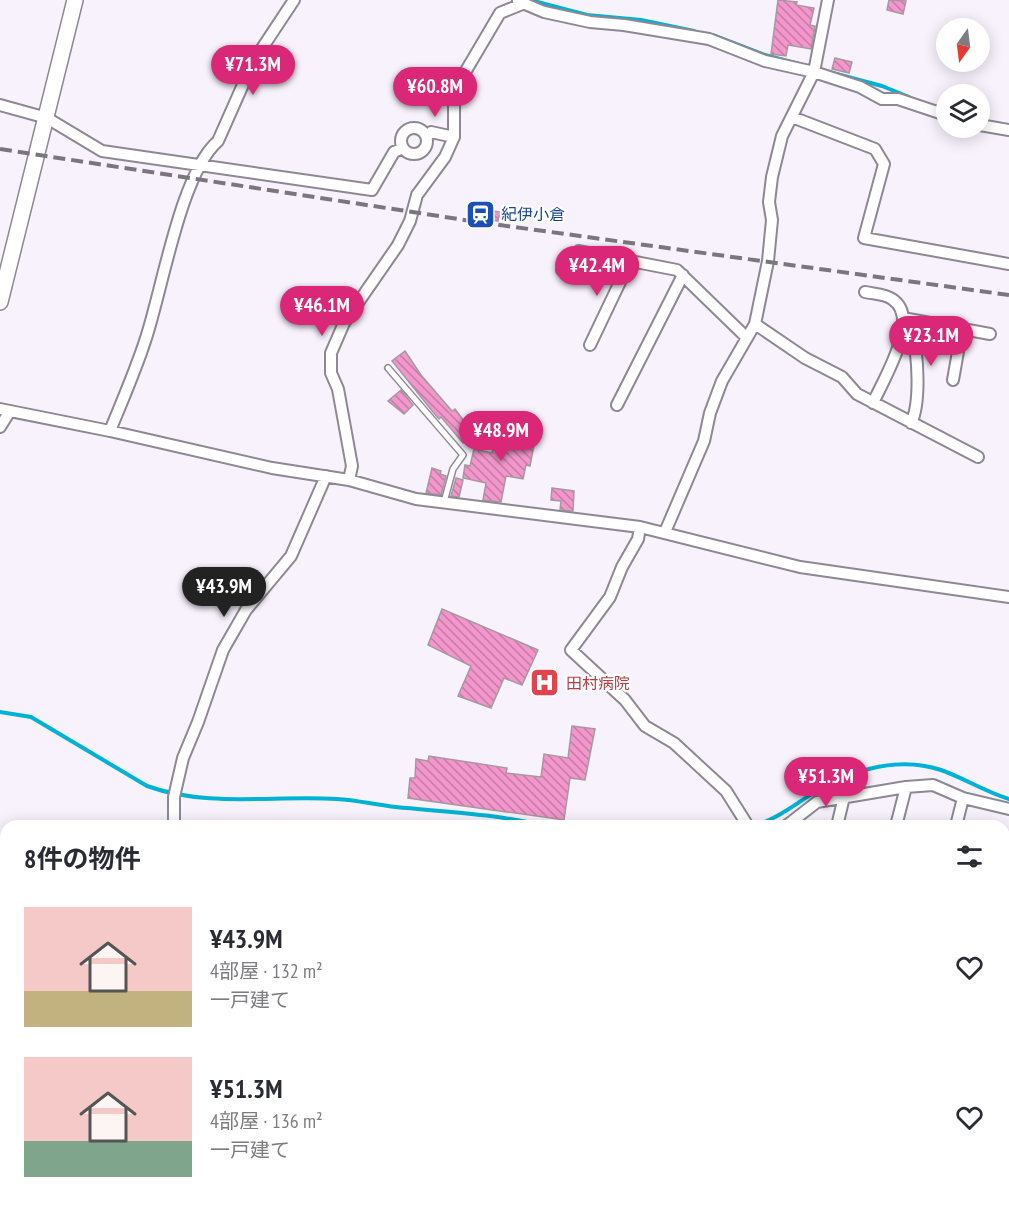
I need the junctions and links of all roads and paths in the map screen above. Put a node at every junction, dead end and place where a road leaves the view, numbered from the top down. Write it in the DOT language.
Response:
graph roads {
  1 [pos="75,0"];
  2 [pos="294,0"];
  3 [pos="828,0"];
  4 [pos="526,3"];
  5 [pos="814,72"];
  6 [pos="0,105"];
  7 [pos="936,112"];
  8 [pos="792,117"];
  9 [pos="46,118"];
  10 [pos="990,127"];
  11 [pos="1009,130"];
  12 [pos="427,137"];
  13 [pos="454,137"];
  14 [pos="403,148"];
  15 [pos="202,165"];
  16 [pos="630,261"];
  17 [pos="1009,264"];
  18 [pos="562,270"];
  19 [pos="683,275"];
  20 [pos="865,292"];
  21 [pos="0,302"];
  22 [pos="904,322"];
  23 [pos="755,324"];
  24 [pos="962,329"];
  25 [pos="990,334"];
  26 [pos="746,337"];
  27 [pos="590,345"];
  28 [pos="388,368"];
  29 [pos="953,381"];
  30 [pos="873,402"];
  31 [pos="617,405"];
  32 [pos="5,410"];
  33 [pos="911,423"];
  34 [pos="0,427"];
  35 [pos="110,430"];
  36 [pos="978,457"];
  37 [pos="326,476"];
  38 [pos="349,480"];
  39 [pos="443,503"];
  40 [pos="640,527"];
  41 [pos="665,532"];
  42 [pos="1009,597"];
  43 [pos="906,787"];
  44 [pos="844,796"];
  45 [pos="963,798"];
  46 [pos="1009,808"];
  47 [pos="174,820"];
  48 [pos="745,820"];
  49 [pos="794,820"];
  50 [pos="838,820"];
  51 [pos="898,820"];
  52 [pos="958,820"];
  1 -- 9 [label="street"];
  2 -- 15 [label="street"];
  3 -- 5 [label="street"];
  4 -- 5 [label="street"];
  4 -- 13 [label="street"];
  5 -- 7 [label="street"];
  5 -- 8 [label="street"];
  6 -- 9 [label="street"];
  8 -- 17 [label="street"];
  8 -- 23 [label="street"];
  9 -- 15 [label="street"];
  9 -- 21 [label="street"];
  10 -- 11 [label="street"];
  12 -- 13 [label="street"];
  12 -- 14 [label="street"];
  12 -- 14 [label="street"];
  13 -- 38 [label="street"];
  14 -- 15 [label="street"];
  15 -- 35 [label="street"];
  16 -- 18 [label="street"];
  16 -- 19 [label="street"];
  16 -- 27 [label="street"];
  19 -- 26 [label="street"];
  19 -- 31 [label="street"];
  20 -- 22 [label="street"];
  22 -- 24 [label="street"];
  22 -- 30 [label="street"];
  22 -- 33 [label="street"];
  23 -- 26 [label="street"];
  23 -- 30 [label="street"];
  24 -- 25 [label="street"];
  24 -- 29 [label="street"];
  26 -- 41 [label="street"];
  28 -- 39 [label="lane"];
  30 -- 33 [label="street"];
  32 -- 34 [label="street"];
  32 -- 35 [label="street"];
  33 -- 36 [label="street"];
  35 -- 37 [label="street"];
  37 -- 38 [label="street"];
  37 -- 47 [label="street"];
  38 -- 39 [label="street"];
  39 -- 40 [label="street"];
  40 -- 41 [label="street"];
  40 -- 48 [label="street"];
  41 -- 42 [label="street"];
  43 -- 44 [label="street"];
  43 -- 45 [label="street"];
  43 -- 51 [label="street"];
  44 -- 49 [label="street"];
  44 -- 50 [label="street"];
  45 -- 46 [label="street"];
  45 -- 52 [label="street"];
}
